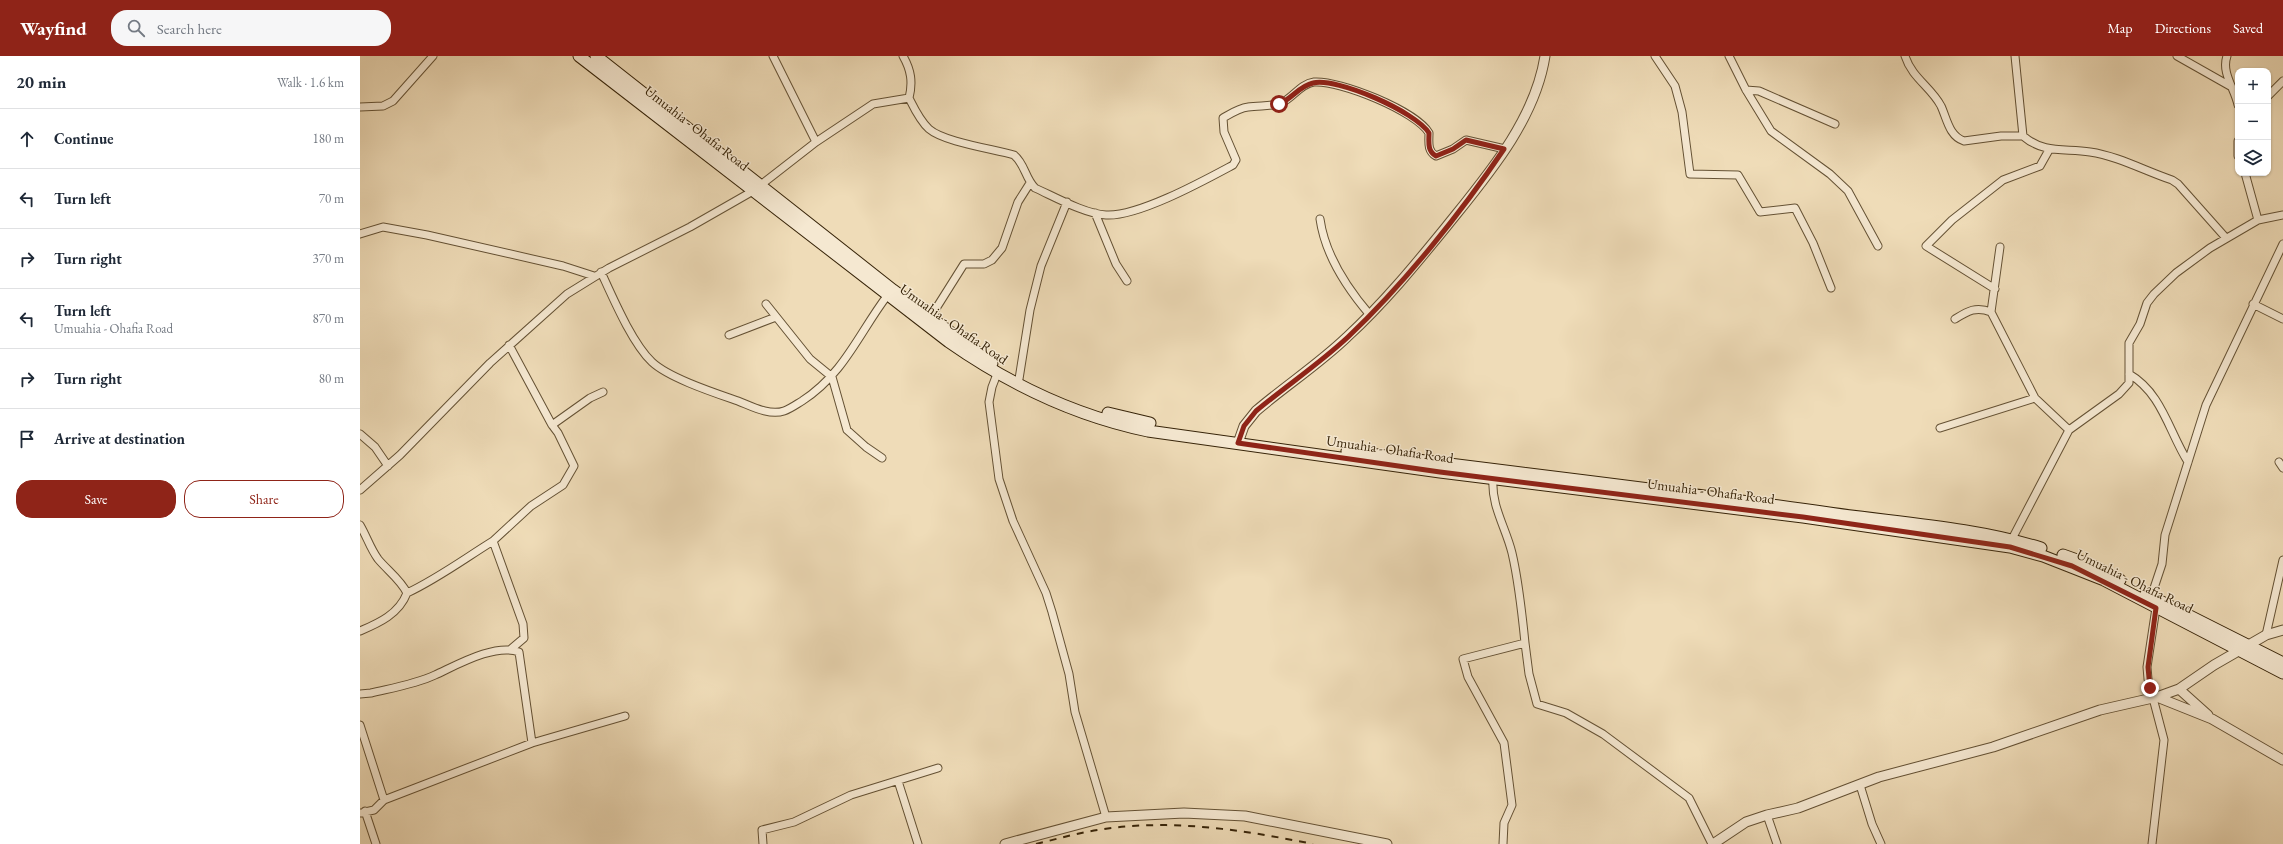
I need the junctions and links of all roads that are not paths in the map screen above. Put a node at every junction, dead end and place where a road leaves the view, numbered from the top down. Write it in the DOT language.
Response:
graph roads {
  1 [pos="433,56"];
  2 [pos="579,56"];
  3 [pos="596,56"];
  4 [pos="772,56"];
  5 [pos="903,56"];
  6 [pos="1545,56"];
  7 [pos="1655,56"];
  8 [pos="1729,56"];
  9 [pos="1904,56"];
  10 [pos="2015,56"];
  11 [pos="2177,56"];
  12 [pos="2227,56"];
  13 [pos="2283,81"];
  14 [pos="2230,86"];
  15 [pos="1746,90"];
  16 [pos="2271,93"];
  17 [pos="909,98"];
  18 [pos="2238,104"];
  19 [pos="360,107"];
  20 [pos="1835,124"];
  21 [pos="2023,136"];
  22 [pos="816,142"];
  23 [pos="1504,149"];
  24 [pos="2049,150"];
  25 [pos="2246,176"];
  26 [pos="1030,183"];
  27 [pos="757,189"];
  28 [pos="1067,202"];
  29 [pos="1095,213"];
  30 [pos="2283,215"];
  31 [pos="1320,219"];
  32 [pos="2258,220"];
  33 [pos="360,234"];
  34 [pos="2226,238"];
  35 [pos="2283,244"];
  36 [pos="1878,246"];
  37 [pos="2000,247"];
  38 [pos="601,272"];
  39 [pos="594,276"];
  40 [pos="1127,281"];
  41 [pos="1831,288"];
  42 [pos="1995,289"];
  43 [pos="887,296"];
  44 [pos="766,304"];
  45 [pos="2253,304"];
  46 [pos="1991,312"];
  47 [pos="1370,315"];
  48 [pos="776,317"];
  49 [pos="930,318"];
  50 [pos="1955,319"];
  51 [pos="2283,319"];
  52 [pos="729,335"];
  53 [pos="509,345"];
  54 [pos="997,374"];
  55 [pos="2129,374"];
  56 [pos="832,377"];
  57 [pos="1019,378"];
  58 [pos="603,392"];
  59 [pos="2035,398"];
  60 [pos="552,425"];
  61 [pos="1940,428"];
  62 [pos="2069,430"];
  63 [pos="360,434"];
  64 [pos="1239,440"];
  65 [pos="882,458"];
  66 [pos="2188,462"];
  67 [pos="388,466"];
  68 [pos="1493,479"];
  69 [pos="360,490"];
  70 [pos="360,525"];
  71 [pos="1972,537"];
  72 [pos="2012,539"];
  73 [pos="493,541"];
  74 [pos="2283,560"];
  75 [pos="407,593"];
  76 [pos="2151,597"];
  77 [pos="2156,608"];
  78 [pos="2283,630"];
  79 [pos="360,631"];
  80 [pos="2266,635"];
  81 [pos="1525,642"];
  82 [pos="2249,645"];
  83 [pos="511,649"];
  84 [pos="2239,650"];
  85 [pos="2283,663"];
  86 [pos="2283,673"];
  87 [pos="2179,689"];
  88 [pos="360,694"];
  89 [pos="2155,698"];
  90 [pos="625,716"];
  91 [pos="2212,719"];
  92 [pos="360,725"];
  93 [pos="532,743"];
  94 [pos="2283,760"];
  95 [pos="938,768"];
  96 [pos="898,781"];
  97 [pos="1860,785"];
  98 [pos="384,800"];
  99 [pos="362,812"];
  100 [pos="1767,815"];
  101 [pos="1106,817"];
  102 [pos="376,844"];
  103 [pos="763,844"];
  104 [pos="918,844"];
  105 [pos="1005,844"];
  106 [pos="1387,844"];
  107 [pos="1503,844"];
  108 [pos="1712,844"];
  109 [pos="1777,844"];
  110 [pos="1881,844"];
  111 [pos="2152,844"];
  1 -- 19 [label="street"];
  2 -- 27 [label="main road, Umuahia - Ohafia Road"];
  3 -- 27 [label="main road, Umuahia - Ohafia Road"];
  4 -- 22 [label="street"];
  5 -- 17 [label="street"];
  6 -- 23 [label="street"];
  7 -- 41 [label="street"];
  8 -- 15 [label="street"];
  9 -- 21 [label="street"];
  10 -- 21 [label="street"];
  11 -- 14 [label="street"];
  12 -- 14 [label="street"];
  13 -- 16 [label="street"];
  14 -- 18 [label="street"];
  15 -- 20 [label="street"];
  15 -- 36 [label="street"];
  17 -- 22 [label="street"];
  17 -- 26 [label="street"];
  21 -- 24 [label="street"];
  22 -- 27 [label="street"];
  23 -- 29 [label="street"];
  23 -- 47 [label="street"];
  24 -- 34 [label="street"];
  24 -- 42 [label="street"];
  25 -- 32 [label="street"];
  26 -- 28 [label="street"];
  26 -- 49 [label="street"];
  27 -- 38 [label="street"];
  27 -- 43 [label="main road, Umuahia - Ohafia Road"];
  27 -- 49 [label="main road, Umuahia - Ohafia Road"];
  28 -- 29 [label="street"];
  28 -- 57 [label="street"];
  29 -- 40 [label="street"];
  30 -- 32 [label="street"];
  31 -- 47 [label="street"];
  32 -- 34 [label="street"];
  33 -- 39 [label="street"];
  34 -- 55 [label="street"];
  35 -- 45 [label="street"];
  37 -- 42 [label="street"];
  38 -- 39 [label="street"];
  38 -- 56 [label="street"];
  39 -- 53 [label="street"];
  42 -- 46 [label="street"];
  43 -- 54 [label="main road, Umuahia - Ohafia Road"];
  43 -- 56 [label="street"];
  44 -- 48 [label="street"];
  45 -- 51 [label="street"];
  45 -- 66 [label="street"];
  46 -- 50 [label="street"];
  46 -- 59 [label="street"];
  47 -- 64 [label="street"];
  48 -- 52 [label="street"];
  48 -- 56 [label="street"];
  49 -- 57 [label="main road, Umuahia - Ohafia Road"];
  53 -- 60 [label="street"];
  53 -- 67 [label="street"];
  54 -- 64 [label="main road, Umuahia - Ohafia Road"];
  54 -- 101 [label="street"];
  55 -- 62 [label="street"];
  55 -- 66 [label="street"];
  56 -- 65 [label="street"];
  57 -- 64 [label="main road, Umuahia - Ohafia Road"];
  58 -- 60 [label="street"];
  59 -- 61 [label="street"];
  59 -- 62 [label="street"];
  60 -- 73 [label="street"];
  62 -- 72 [label="street"];
  63 -- 67 [label="street"];
  64 -- 68 [label="main road, Umuahia - Ohafia Road"];
  64 -- 71 [label="main road, Umuahia - Ohafia Road"];
  66 -- 76 [label="street"];
  67 -- 69 [label="street"];
  68 -- 71 [label="main road, Umuahia - Ohafia Road"];
  68 -- 81 [label="street"];
  70 -- 75 [label="street"];
  71 -- 72 [label="main road, Umuahia - Ohafia Road"];
  71 -- 77 [label="main road, Umuahia - Ohafia Road"];
  72 -- 76 [label="main road, Umuahia - Ohafia Road"];
  73 -- 75 [label="street"];
  73 -- 83 [label="street"];
  74 -- 80 [label="street"];
  75 -- 79 [label="street"];
  76 -- 82 [label="main road, Umuahia - Ohafia Road"];
  77 -- 84 [label="main road, Umuahia - Ohafia Road"];
  77 -- 89 [label="street"];
  78 -- 80 [label="street"];
  80 -- 82 [label="street"];
  81 -- 107 [label="street"];
  81 -- 108 [label="street"];
  82 -- 84 [label="street"];
  82 -- 85 [label="main road, Umuahia - Ohafia Road"];
  83 -- 88 [label="street"];
  83 -- 93 [label="street"];
  84 -- 86 [label="main road, Umuahia - Ohafia Road"];
  84 -- 87 [label="street"];
  87 -- 89 [label="street"];
  87 -- 91 [label="street"];
  89 -- 91 [label="street"];
  89 -- 97 [label="street"];
  89 -- 111 [label="street"];
  90 -- 93 [label="street"];
  91 -- 94 [label="street"];
  92 -- 98 [label="street"];
  93 -- 98 [label="street"];
  95 -- 96 [label="street"];
  96 -- 103 [label="street"];
  96 -- 104 [label="street"];
  97 -- 100 [label="street"];
  97 -- 110 [label="street"];
  98 -- 99 [label="street"];
  99 -- 102 [label="street"];
  100 -- 108 [label="street"];
  100 -- 109 [label="street"];
  101 -- 105 [label="street"];
  101 -- 106 [label="street"];
}
